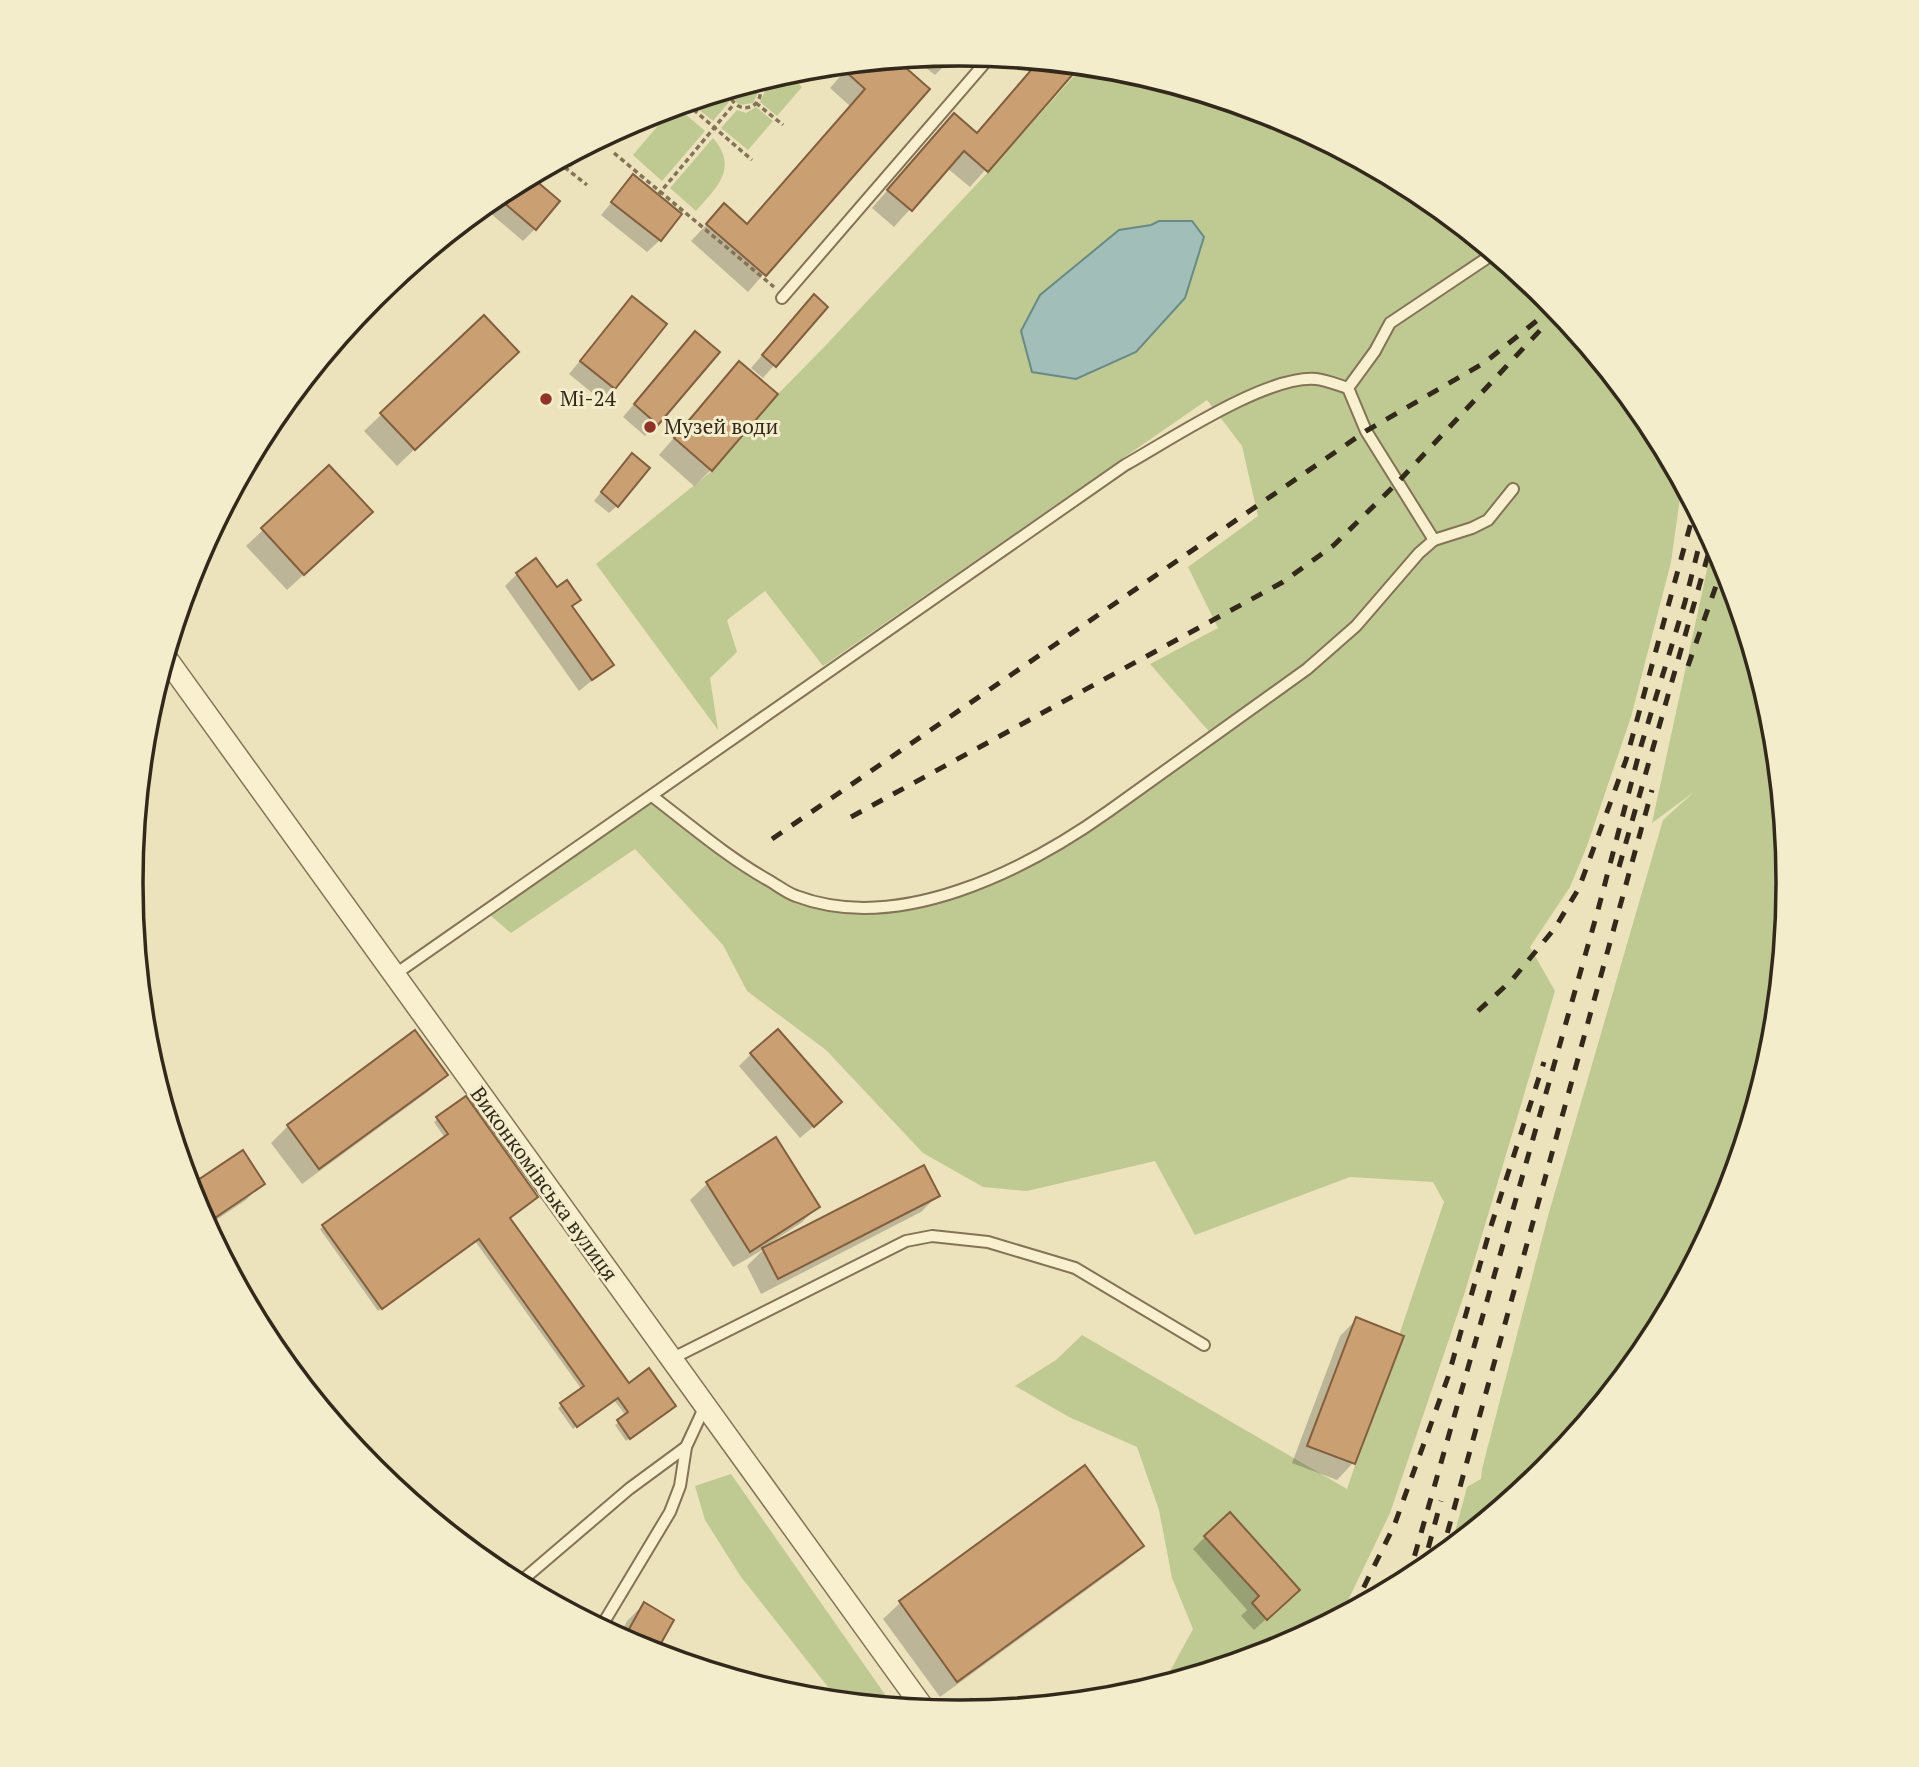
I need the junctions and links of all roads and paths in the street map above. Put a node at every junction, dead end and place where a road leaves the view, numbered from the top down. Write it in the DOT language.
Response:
graph roads {
  1 [pos="982,67"];
  2 [pos="761,91"];
  3 [pos="732,99"];
  4 [pos="756,103"];
  5 [pos="734,104"];
  6 [pos="695,111"];
  7 [pos="783,125"];
  8 [pos="715,128"];
  9 [pos="614,153"];
  10 [pos="752,160"];
  11 [pos="566,168"];
  12 [pos="587,185"];
  13 [pos="659,193"];
  14 [pos="1486,259"];
  15 [pos="783,296"];
  16 [pos="1348,387"];
  17 [pos="1513,489"];
  18 [pos="1434,540"];
  19 [pos="172,666"];
  20 [pos="652,796"];
  21 [pos="394,975"];
  22 [pos="1204,1345"];
  23 [pos="671,1359"];
  24 [pos="705,1406"];
  25 [pos="686,1447"];
  26 [pos="528,1576"];
  27 [pos="606,1620"];
  28 [pos="916,1699"];
  1 -- 15 [label="lane"];
  2 -- 4 [label="path"];
  3 -- 5 [label="path"];
  4 -- 5 [label="path"];
  4 -- 7 [label="path"];
  5 -- 8 [label="path"];
  6 -- 8 [label="path"];
  8 -- 10 [label="path"];
  8 -- 13 [label="path"];
  9 -- 13 [label="path"];
  11 -- 12 [label="path"];
  13 -- 15 [label="path"];
  14 -- 16 [label="lane"];
  16 -- 18 [label="lane"];
  16 -- 20 [label="lane"];
  17 -- 18 [label="lane"];
  18 -- 20 [label="lane"];
  19 -- 21 [label="street, Виконкомівська вулиця"];
  20 -- 21 [label="lane"];
  21 -- 23 [label="street, Виконкомівська вулиця"];
  22 -- 23 [label="lane"];
  23 -- 24 [label="street, Виконкомівська вулиця"];
  24 -- 25 [label="lane"];
  24 -- 28 [label="street, Виконкомівська вулиця"];
  25 -- 26 [label="lane"];
  25 -- 27 [label="lane"];
}
